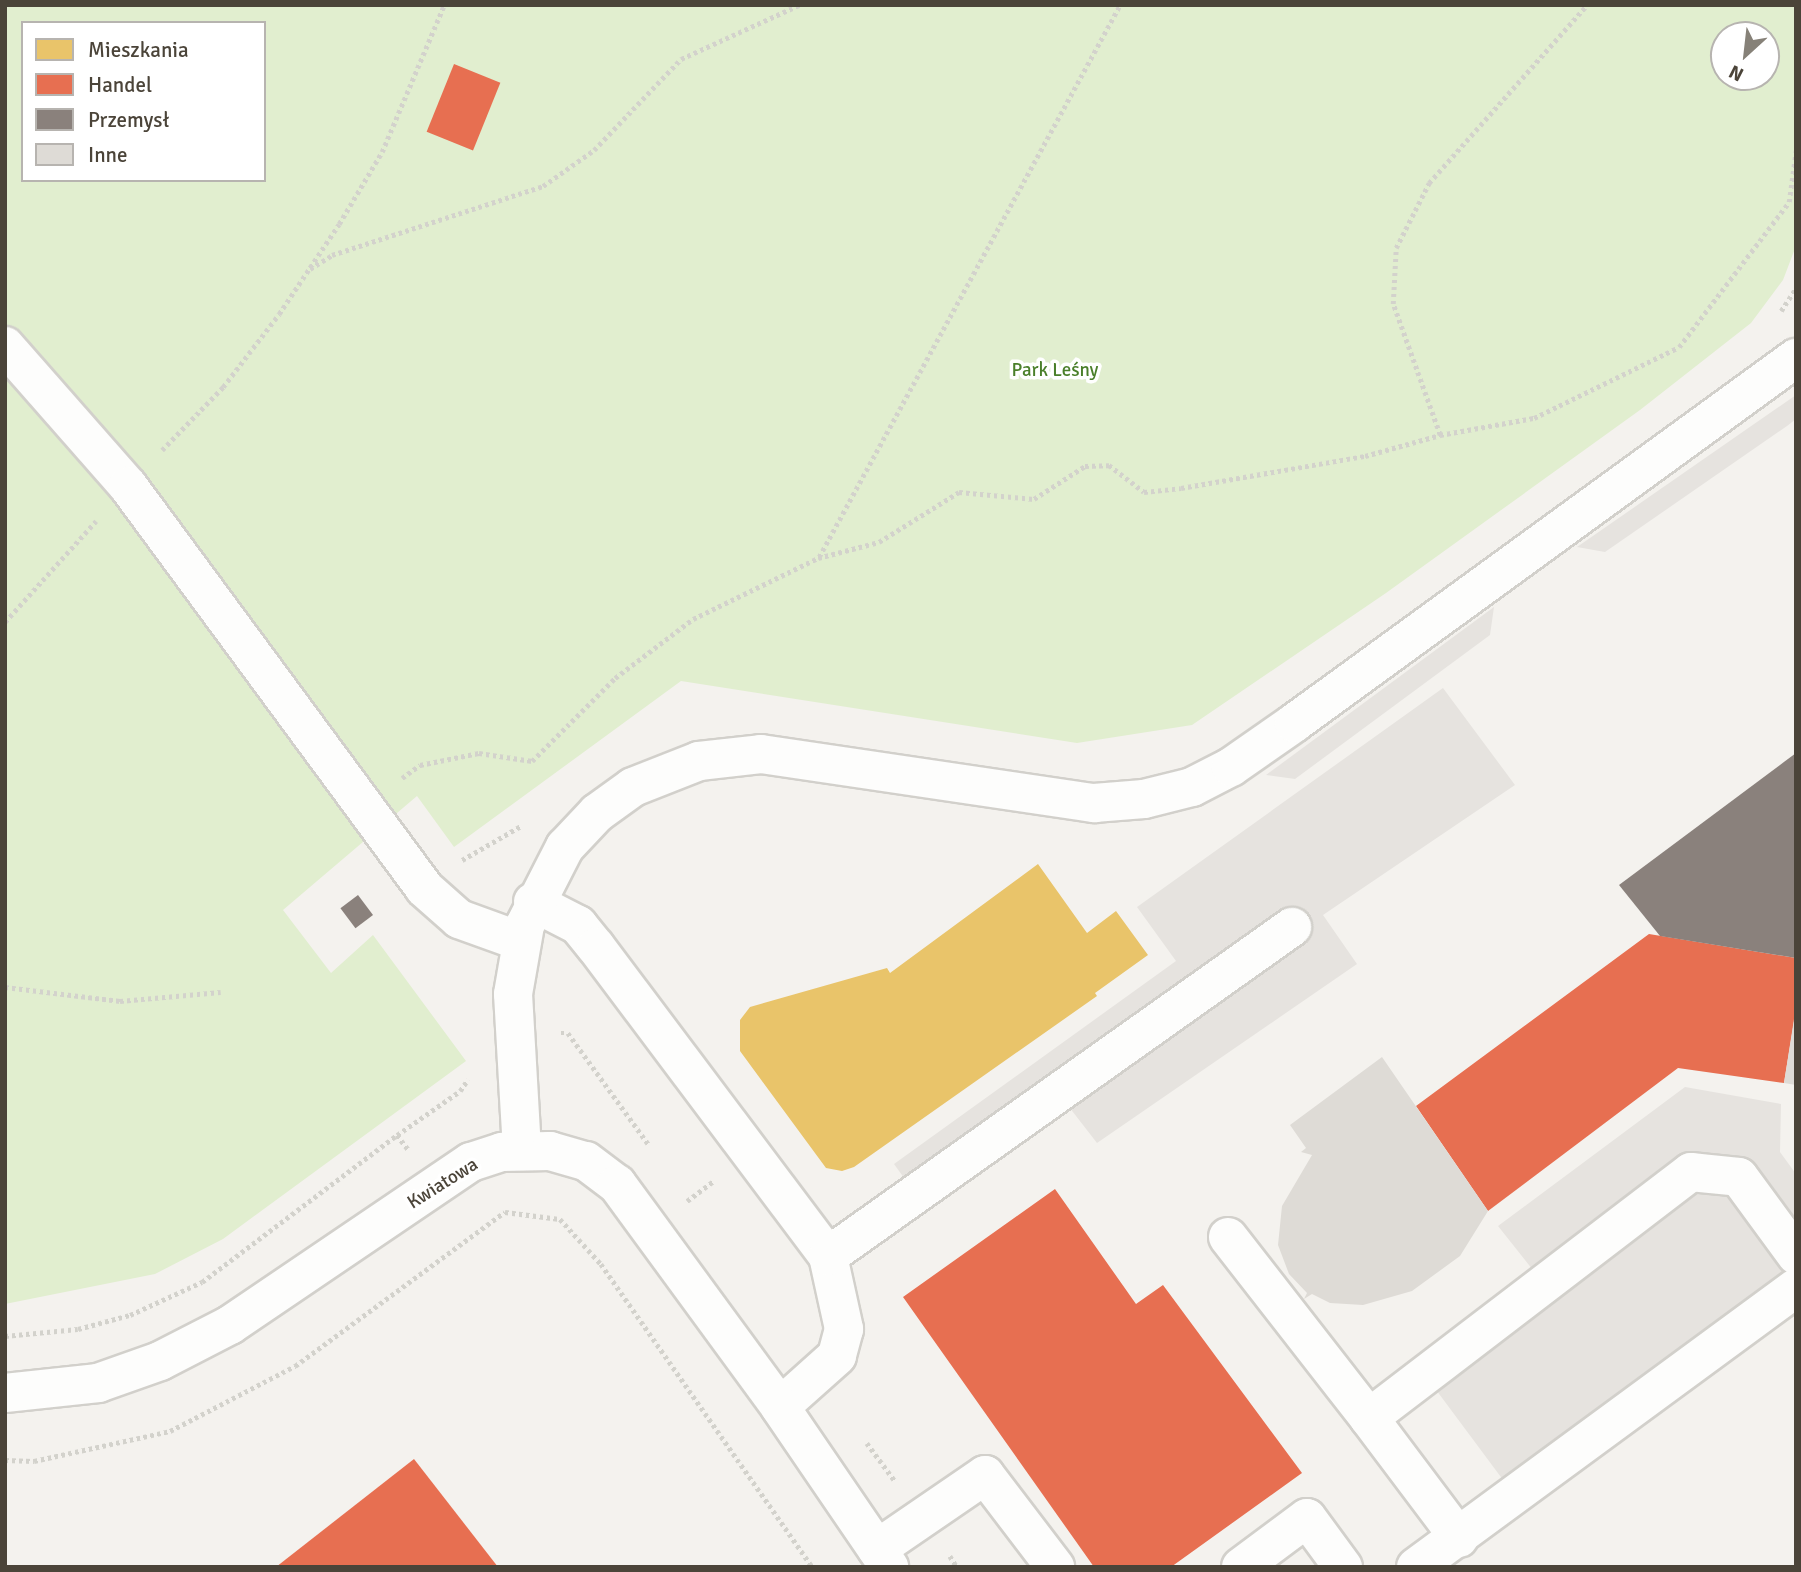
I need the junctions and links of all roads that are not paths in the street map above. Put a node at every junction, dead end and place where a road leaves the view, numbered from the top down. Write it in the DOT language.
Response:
graph roads {
  1 [pos="5,346"];
  2 [pos="1796,358"];
  3 [pos="533,902"];
  4 [pos="1292,927"];
  5 [pos="520,942"];
  6 [pos="522,1150"];
  7 [pos="1228,1237"];
  8 [pos="1796,1255"];
  9 [pos="828,1256"];
  10 [pos="1796,1288"];
  11 [pos="5,1393"];
  12 [pos="780,1407"];
  13 [pos="1369,1418"];
  14 [pos="1459,1538"];
  15 [pos="883,1558"];
  16 [pos="1055,1567"];
  17 [pos="1241,1567"];
  18 [pos="1343,1567"];
  19 [pos="1416,1567"];
  1 -- 5 [label="street"];
  2 -- 3 [label="street"];
  3 -- 5 [label="street"];
  3 -- 9 [label="street"];
  4 -- 9 [label="street"];
  5 -- 6 [label="street"];
  6 -- 11 [label="street, Kwiatowa"];
  6 -- 12 [label="street, Kwiatowa"];
  7 -- 13 [label="street"];
  8 -- 13 [label="street"];
  9 -- 12 [label="street"];
  10 -- 14 [label="street"];
  12 -- 15 [label="street, Kwiatowa"];
  13 -- 14 [label="street"];
  14 -- 19 [label="street"];
  15 -- 16 [label="street"];
  17 -- 18 [label="street"];
}
